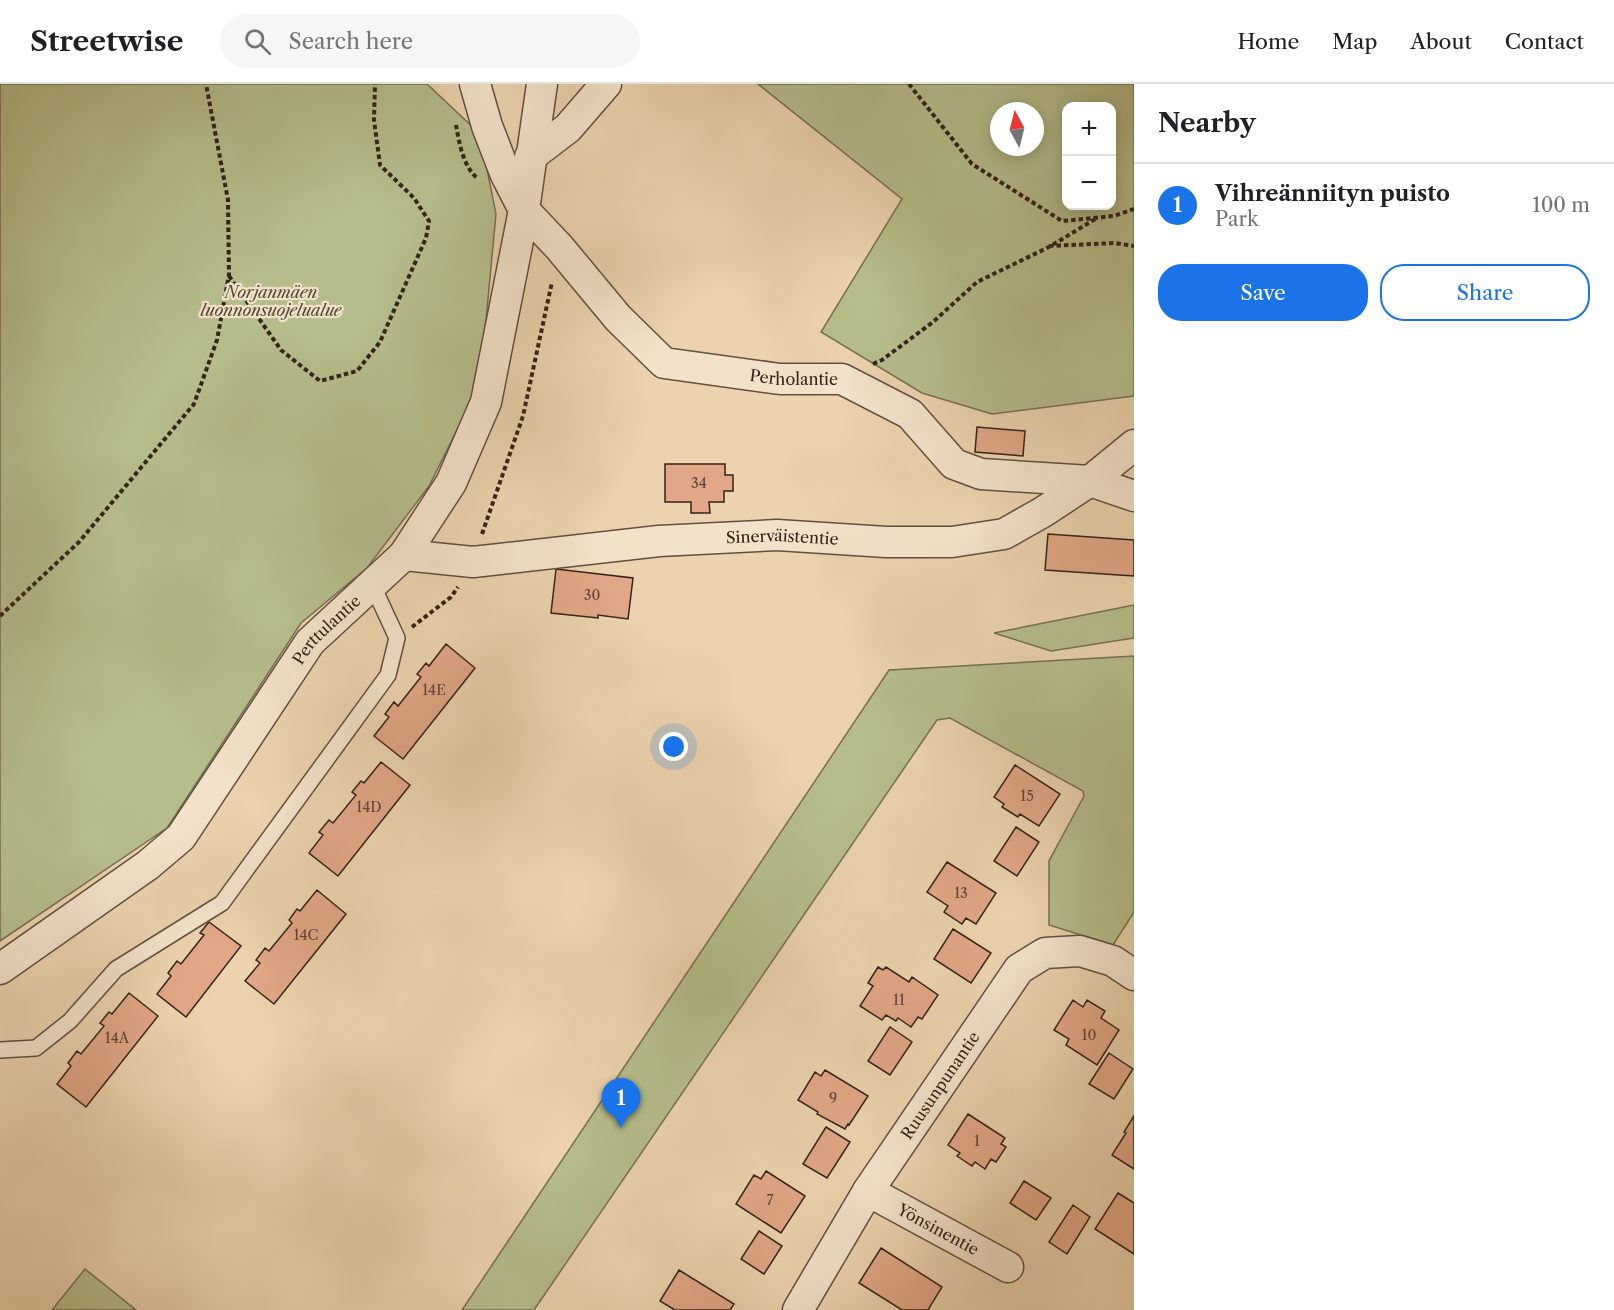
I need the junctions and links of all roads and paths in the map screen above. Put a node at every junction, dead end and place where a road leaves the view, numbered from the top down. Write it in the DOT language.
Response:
graph roads {
  1 [pos="206,84"];
  2 [pos="375,84"];
  3 [pos="475,84"];
  4 [pos="542,84"];
  5 [pos="606,84"];
  6 [pos="909,84"];
  7 [pos="530,157"];
  8 [pos="1134,209"];
  9 [pos="524,210"];
  10 [pos="1097,218"];
  11 [pos="1134,246"];
  12 [pos="559,247"];
  13 [pos="1049,247"];
  14 [pos="229,275"];
  15 [pos="842,379"];
  16 [pos="1134,446"];
  17 [pos="1090,481"];
  18 [pos="1134,496"];
  19 [pos="404,555"];
  20 [pos="473,562"];
  21 [pos="372,584"];
  22 [pos="0,616"];
  23 [pos="397,638"];
  24 [pos="0,969"];
  25 [pos="1134,975"];
  26 [pos="0,1050"];
  27 [pos="868,1191"];
  28 [pos="1008,1267"];
  29 [pos="798,1310"];
  1 -- 14 [label="path"];
  2 -- 14 [label="path"];
  3 -- 9 [label="street"];
  4 -- 7 [label="street, Perttulantie"];
  5 -- 7 [label="street"];
  6 -- 10 [label="path"];
  7 -- 9 [label="street, Perttulantie"];
  8 -- 10 [label="path"];
  9 -- 12 [label="street, Perholantie"];
  9 -- 19 [label="street, Perttulantie"];
  10 -- 13 [label="path"];
  11 -- 13 [label="path"];
  12 -- 15 [label="street, Perholantie"];
  12 -- 20 [label="path"];
  13 -- 15 [label="path"];
  14 -- 22 [label="path"];
  15 -- 17 [label="street, Perholantie"];
  16 -- 17 [label="street, Sinerväistentie"];
  17 -- 18 [label="street, Perholantie"];
  17 -- 20 [label="street, Sinerväistentie"];
  19 -- 20 [label="street, Sinerväistentie"];
  19 -- 21 [label="street, Perttulantie"];
  20 -- 23 [label="path"];
  21 -- 23 [label="lane"];
  21 -- 24 [label="street, Perttulantie"];
  23 -- 26 [label="lane"];
  25 -- 27 [label="street, Ruusunpunantie"];
  27 -- 28 [label="street, Yönsinentie"];
  27 -- 29 [label="street, Ruusunpunantie"];
}
